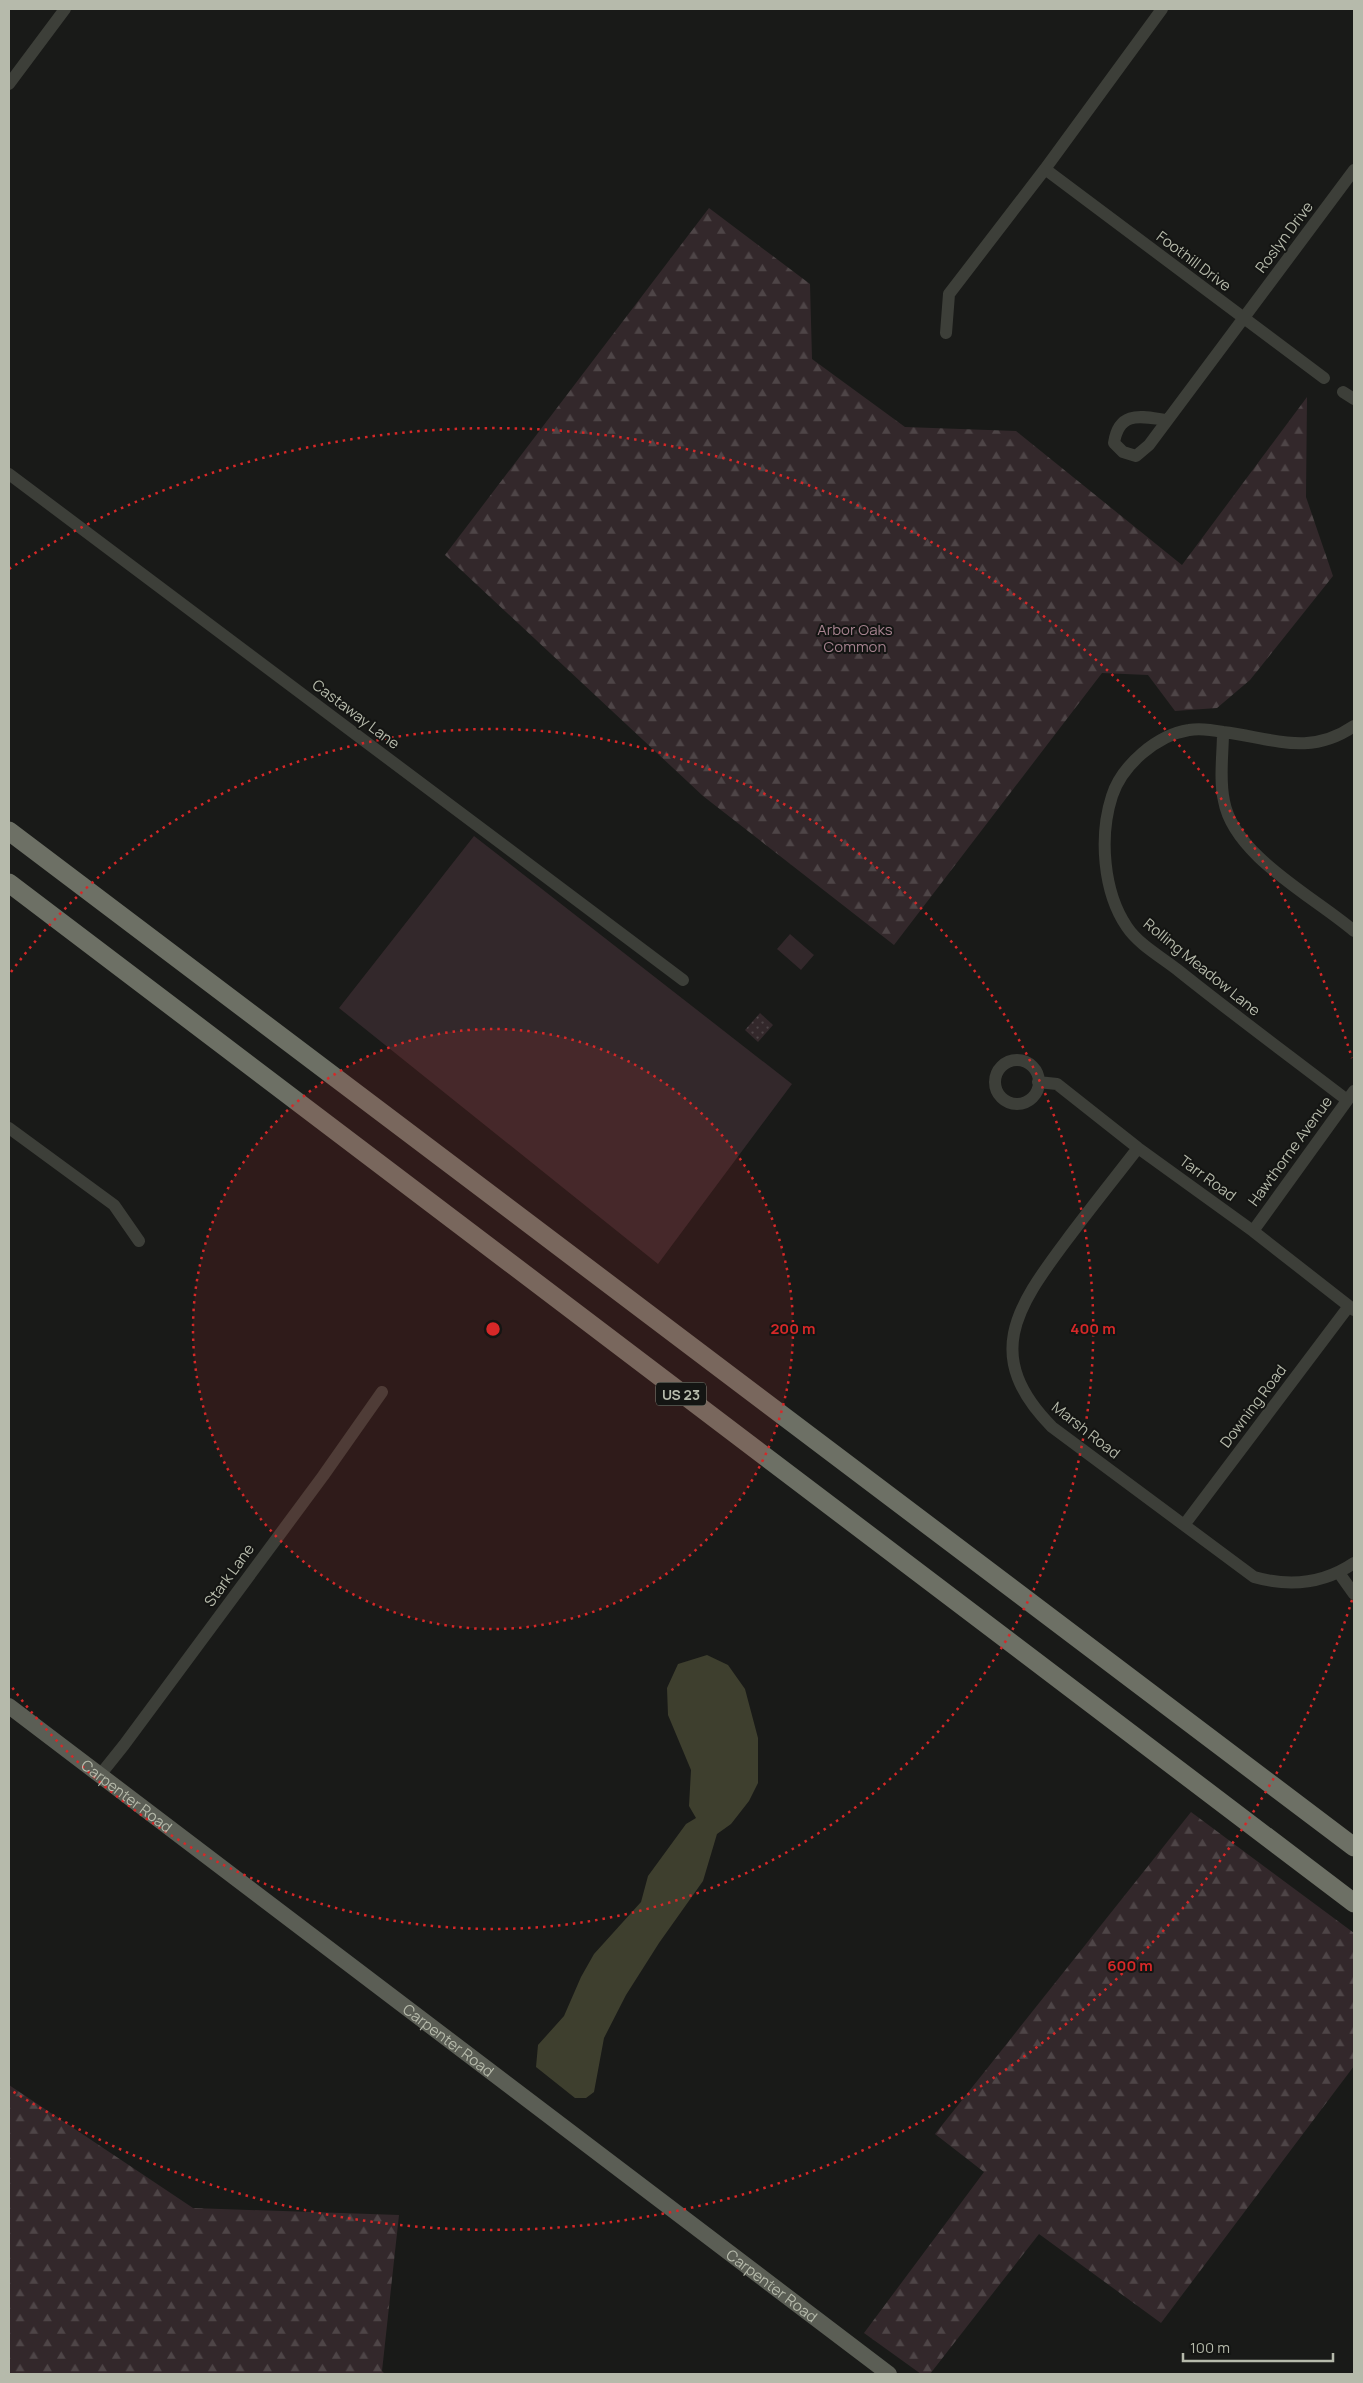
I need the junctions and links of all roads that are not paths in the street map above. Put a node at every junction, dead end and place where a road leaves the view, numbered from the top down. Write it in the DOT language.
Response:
graph roads {
  1 [pos="65,9"];
  2 [pos="1162,9"];
  3 [pos="9,84"];
  4 [pos="1045,169"];
  5 [pos="1354,170"];
  6 [pos="1244,319"];
  7 [pos="946,333"];
  8 [pos="1324,378"];
  9 [pos="1167,420"];
  10 [pos="9,474"];
  11 [pos="1354,726"];
  12 [pos="1223,732"];
  13 [pos="9,831"];
  14 [pos="9,883"];
  15 [pos="1354,931"];
  16 [pos="684,980"];
  17 [pos="1038,1082"];
  18 [pos="1350,1096"];
  19 [pos="9,1128"];
  20 [pos="1138,1148"];
  21 [pos="1253,1231"];
  22 [pos="139,1241"];
  23 [pos="1352,1308"];
  24 [pos="382,1392"];
  25 [pos="1184,1525"];
  26 [pos="1354,1563"];
  27 [pos="1339,1573"];
  28 [pos="1354,1594"];
  29 [pos="9,1706"];
  30 [pos="100,1775"];
  31 [pos="1354,1847"];
  32 [pos="1354,1903"];
  33 [pos="889,2374"];
  1 -- 3 [label="street"];
  2 -- 4 [label="street"];
  4 -- 6 [label="street, Foothill Drive"];
  4 -- 7 [label="street"];
  5 -- 6 [label="street, Roslyn Drive"];
  6 -- 8 [label="street, Foothill Drive"];
  6 -- 9 [label="street, Roslyn Drive"];
  10 -- 16 [label="street, Castaway Lane"];
  11 -- 12 [label="street, Rolling Meadow Lane"];
  12 -- 15 [label="street"];
  12 -- 18 [label="street, Rolling Meadow Lane"];
  13 -- 31 [label="highway, US 23"];
  14 -- 32 [label="highway, US 23"];
  17 -- 20 [label="street, Tarr Road"];
  18 -- 21 [label="street, Hawthorne Avenue"];
  19 -- 22 [label="street"];
  20 -- 21 [label="street, Tarr Road"];
  20 -- 25 [label="street, Marsh Road"];
  21 -- 23 [label="street, Tarr Road"];
  23 -- 25 [label="street, Downing Road"];
  24 -- 30 [label="street, Stark Lane"];
  25 -- 27 [label="street, Marsh Road"];
  26 -- 27 [label="street, Marsh Road"];
  27 -- 28 [label="street"];
  29 -- 30 [label="main road, Carpenter Road"];
  30 -- 33 [label="main road, Carpenter Road"];
}
